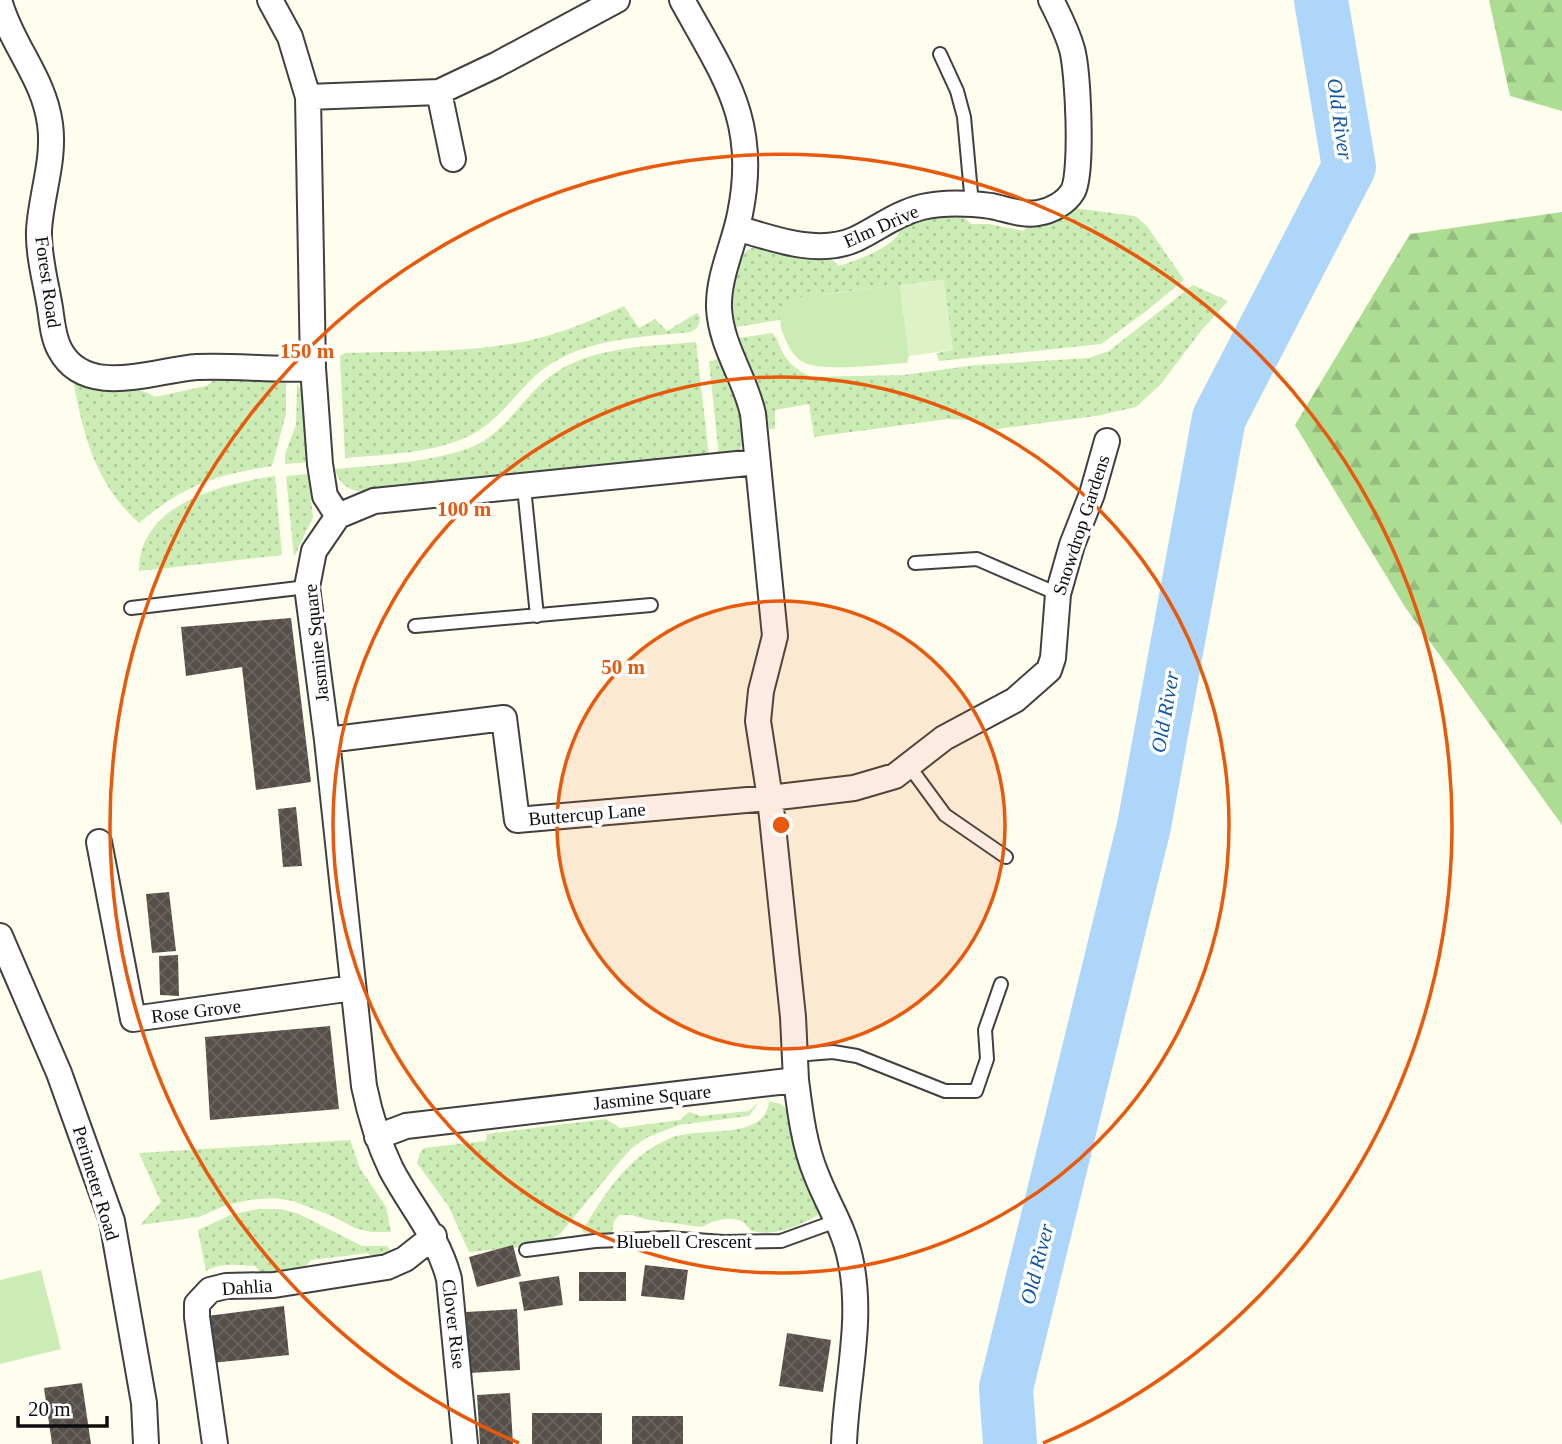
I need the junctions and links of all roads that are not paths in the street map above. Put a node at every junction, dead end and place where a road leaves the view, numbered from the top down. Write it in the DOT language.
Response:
graph roads {
  1 [pos="270,0"];
  2 [pos="617,0"];
  3 [pos="681,0"];
  4 [pos="1051,0"];
  5 [pos="0,3"];
  6 [pos="940,54"];
  7 [pos="439,92"];
  8 [pos="308,97"];
  9 [pos="453,159"];
  10 [pos="972,204"];
  11 [pos="737,228"];
  12 [pos="313,368"];
  13 [pos="1107,441"];
  14 [pos="757,462"];
  15 [pos="524,487"];
  16 [pos="338,516"];
  17 [pos="915,563"];
  18 [pos="307,587"];
  19 [pos="1058,594"];
  20 [pos="651,605"];
  21 [pos="131,608"];
  22 [pos="537,616"];
  23 [pos="415,626"];
  24 [pos="327,740"];
  25 [pos="909,766"];
  26 [pos="770,799"];
  27 [pos="99,842"];
  28 [pos="1006,857"];
  29 [pos="0,936"];
  30 [pos="1001,984"];
  31 [pos="353,988"];
  32 [pos="795,1055"];
  33 [pos="796,1080"];
  34 [pos="377,1137"];
  35 [pos="839,1220"];
  36 [pos="434,1236"];
  37 [pos="526,1250"];
  38 [pos="146,1444"];
  39 [pos="215,1444"];
  40 [pos="465,1444"];
  41 [pos="844,1444"];
  1 -- 8 [label="street"];
  2 -- 7 [label="street"];
  3 -- 11 [label="street"];
  4 -- 10 [label="street, Elm Drive"];
  5 -- 12 [label="street, Forest Road"];
  6 -- 10 [label="lane"];
  7 -- 8 [label="street"];
  7 -- 9 [label="street"];
  8 -- 12 [label="street"];
  10 -- 11 [label="street, Elm Drive"];
  11 -- 14 [label="street"];
  12 -- 16 [label="street"];
  13 -- 19 [label="street, Snowdrop Gardens"];
  14 -- 15 [label="street"];
  14 -- 26 [label="street"];
  15 -- 16 [label="street"];
  15 -- 22 [label="lane"];
  16 -- 18 [label="street, Jasmine Square"];
  17 -- 19 [label="lane"];
  18 -- 21 [label="lane"];
  18 -- 24 [label="street, Jasmine Square"];
  19 -- 25 [label="street, Snowdrop Gardens"];
  20 -- 22 [label="lane"];
  22 -- 23 [label="lane"];
  24 -- 26 [label="street, Buttercup Lane"];
  24 -- 31 [label="street, Jasmine Square"];
  25 -- 26 [label="street, Snowdrop Gardens"];
  25 -- 28 [label="lane"];
  26 -- 32 [label="street"];
  27 -- 31 [label="street, Rose Grove"];
  29 -- 38 [label="street, Perimeter Road"];
  30 -- 32 [label="lane"];
  31 -- 34 [label="street, Jasmine Square"];
  32 -- 33 [label="street"];
  33 -- 34 [label="street, Jasmine Square"];
  33 -- 35 [label="street"];
  34 -- 36 [label="street, Clover Rise"];
  35 -- 37 [label="lane, Bluebell Crescent"];
  35 -- 41 [label="street"];
  36 -- 39 [label="street, Dahlia"];
  36 -- 40 [label="street, Clover Rise"];
}
